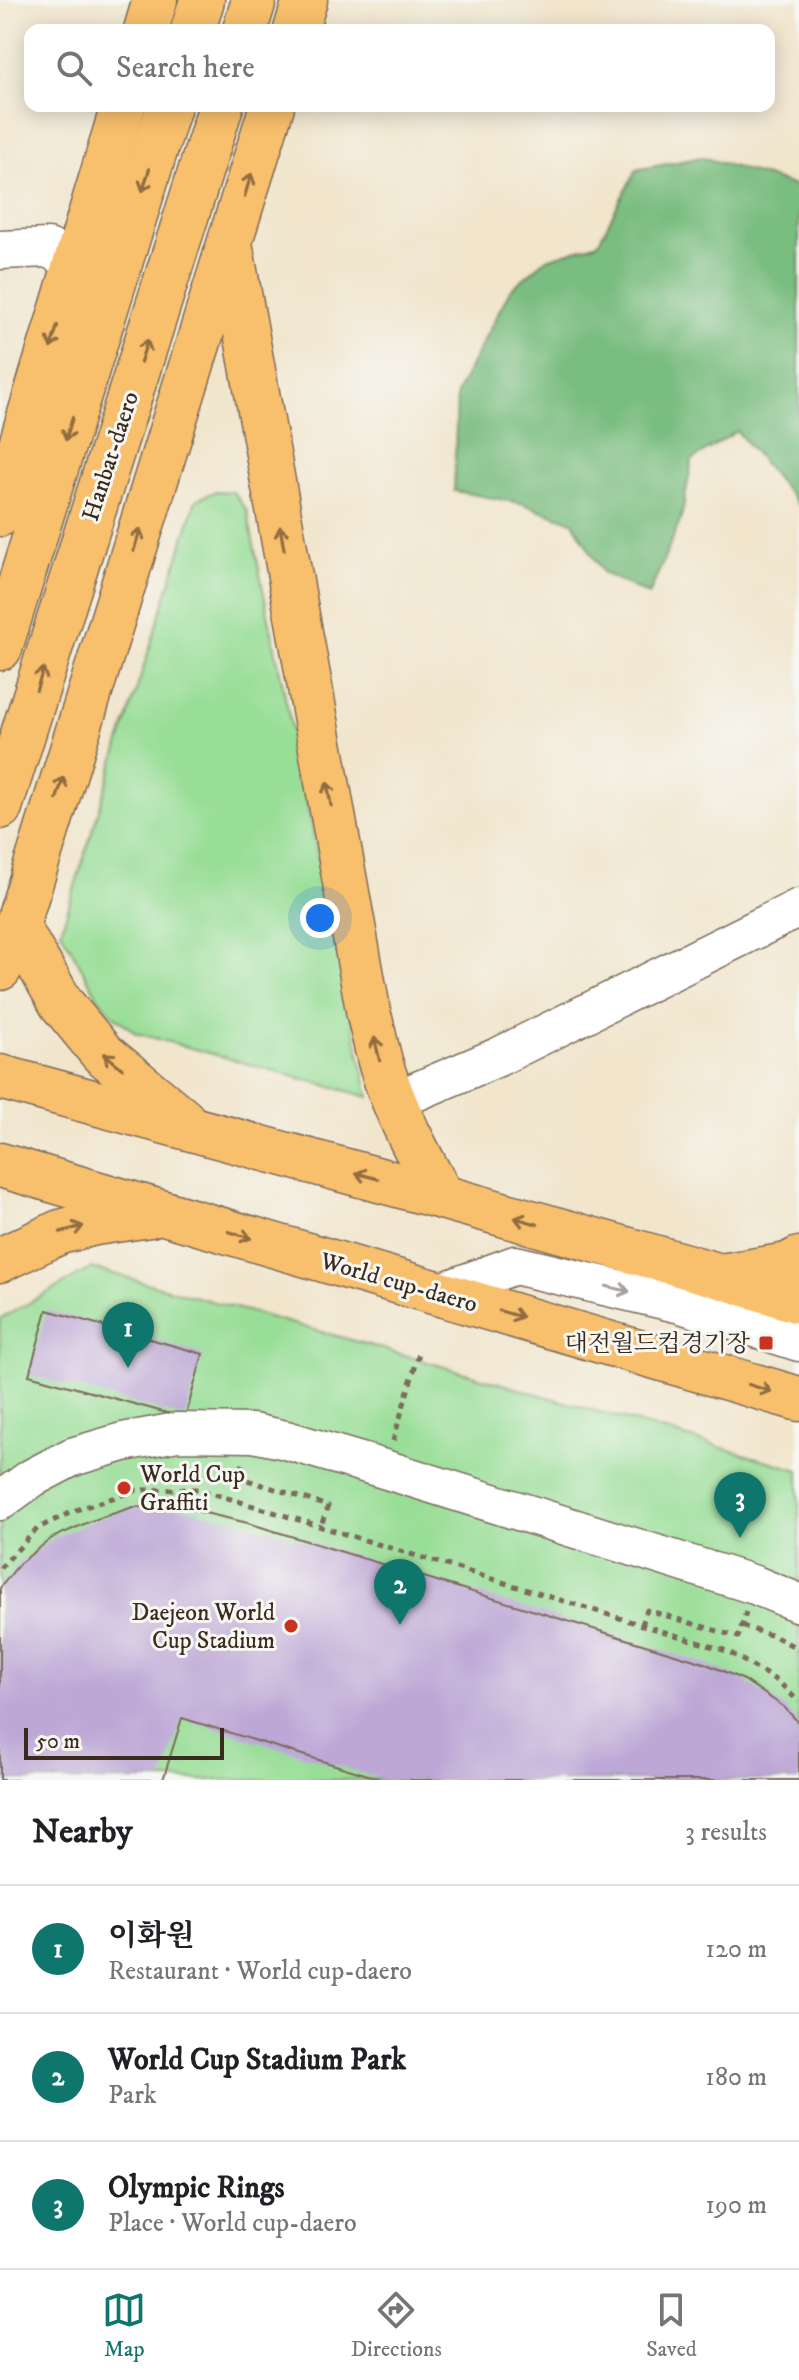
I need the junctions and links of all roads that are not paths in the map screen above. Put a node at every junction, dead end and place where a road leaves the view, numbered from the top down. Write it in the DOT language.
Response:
graph roads {
  1 [pos="155,0"];
  2 [pos="202,0"];
  3 [pos="254,0"];
  4 [pos="305,0"];
  5 [pos="148,24"];
  6 [pos="195,24"];
  7 [pos="247,24"];
  8 [pos="298,24"];
  9 [pos="121,112"];
  10 [pos="167,112"];
  11 [pos="219,112"];
  12 [pos="270,112"];
  13 [pos="230,243"];
  14 [pos="0,250"];
  15 [pos="77,263"];
  16 [pos="0,514"];
  17 [pos="0,648"];
  18 [pos="0,807"];
  19 [pos="45,837"];
  20 [pos="0,858"];
  21 [pos="799,908"];
  22 [pos="17,926"];
  23 [pos="0,968"];
  24 [pos="0,1077"];
  25 [pos="394,1101"];
  26 [pos="194,1129"];
  27 [pos="0,1165"];
  28 [pos="442,1197"];
  29 [pos="165,1213"];
  30 [pos="799,1259"];
  31 [pos="0,1260"];
  32 [pos="721,1276"];
  33 [pos="436,1294"];
  34 [pos="799,1301"];
  35 [pos="799,1342"];
  36 [pos="799,1399"];
  37 [pos="0,1501"];
  38 [pos="799,1603"];
  1 -- 5 [label="main road"];
  2 -- 6 [label="main road"];
  3 -- 7 [label="main road"];
  4 -- 8 [label="main road"];
  9 -- 15 [label="main road"];
  10 -- 17 [label="main road, Hanbat-daero, one-way"];
  18 -- 11 [label="main road, Hanbat-daero, one-way"];
  13 -- 12 [label="main road, one-way"];
  19 -- 13 [label="main road, one-way"];
  25 -- 13 [label="main road, one-way"];
  14 -- 15 [label="street"];
  15 -- 16 [label="main road, one-way"];
  19 -- 20 [label="main road"];
  19 -- 22 [label="main road"];
  21 -- 25 [label="street"];
  22 -- 23 [label="main road"];
  26 -- 22 [label="main road, one-way"];
  24 -- 26 [label="main road"];
  25 -- 28 [label="main road"];
  28 -- 26 [label="main road, one-way"];
  27 -- 29 [label="main road, World cup-daero"];
  32 -- 28 [label="main road, one-way"];
  31 -- 29 [label="main road, one-way"];
  29 -- 33 [label="main road, World cup-daero, one-way"];
  30 -- 32 [label="main road"];
  32 -- 34 [label="main road"];
  33 -- 35 [label="street, one-way"];
  33 -- 36 [label="main road, World cup-daero, one-way"];
  37 -- 38 [label="street"];
}
